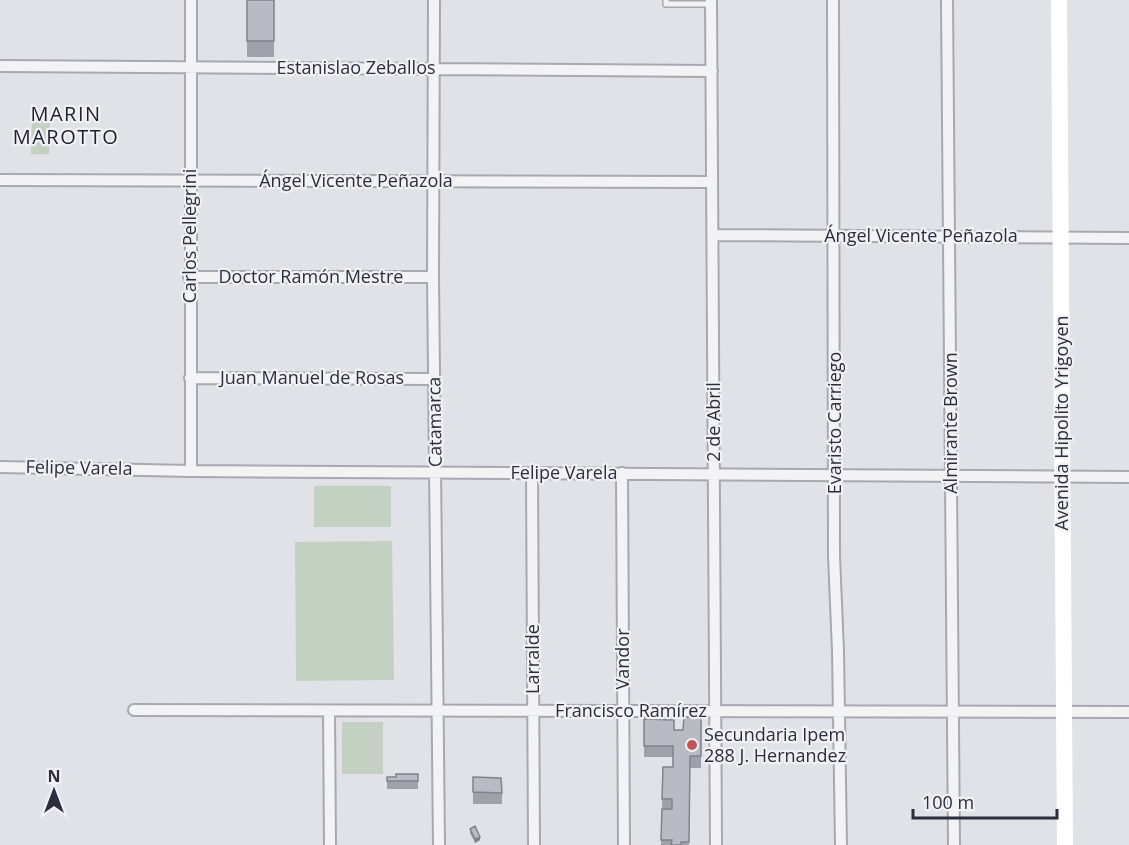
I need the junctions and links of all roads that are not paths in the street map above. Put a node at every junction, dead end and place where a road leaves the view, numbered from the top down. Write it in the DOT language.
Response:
graph roads {
  1 [pos="191,0"];
  2 [pos="434,0"];
  3 [pos="666,0"];
  4 [pos="832,0"];
  5 [pos="947,0"];
  6 [pos="1059,0"];
  7 [pos="1070,0"];
  8 [pos="711,2"];
  9 [pos="0,66"];
  10 [pos="191,68"];
  11 [pos="434,68"];
  12 [pos="712,72"];
  13 [pos="0,180"];
  14 [pos="435,180"];
  15 [pos="190,181"];
  16 [pos="712,182"];
  17 [pos="713,235"];
  18 [pos="834,236"];
  19 [pos="950,237"];
  20 [pos="1066,237"];
  21 [pos="1129,238"];
  22 [pos="189,277"];
  23 [pos="433,277"];
  24 [pos="190,378"];
  25 [pos="434,378"];
  26 [pos="0,467"];
  27 [pos="192,471"];
  28 [pos="435,472"];
  29 [pos="532,472"];
  30 [pos="622,473"];
  31 [pos="714,473"];
  32 [pos="836,474"];
  33 [pos="950,477"];
  34 [pos="1068,477"];
  35 [pos="1129,477"];
  36 [pos="134,710"];
  37 [pos="533,710"];
  38 [pos="624,710"];
  39 [pos="329,711"];
  40 [pos="438,711"];
  41 [pos="716,711"];
  42 [pos="840,712"];
  43 [pos="953,712"];
  44 [pos="1069,712"];
  45 [pos="1129,712"];
  46 [pos="330,845"];
  47 [pos="439,845"];
  48 [pos="534,845"];
  49 [pos="624,845"];
  50 [pos="716,845"];
  51 [pos="841,845"];
  52 [pos="954,845"];
  53 [pos="1065,845"];
  54 [pos="1074,845"];
  1 -- 10 [label="street, Carlos Pellegrini"];
  2 -- 11 [label="street, Catamarca"];
  3 -- 8 [label="lane"];
  4 -- 18 [label="street, Evaristo Carriego"];
  5 -- 19 [label="street, Almirante Brown"];
  6 -- 20 [label="main road, Avenida Hipolito Yrigoyen"];
  7 -- 20 [label="main road, Avenida Hipolito Yrigoyen"];
  8 -- 12 [label="street, 2 de Abril"];
  9 -- 10 [label="street, Estanislao Zeballos"];
  10 -- 11 [label="street, Estanislao Zeballos"];
  10 -- 15 [label="street, Carlos Pellegrini"];
  11 -- 12 [label="street, Estanislao Zeballos"];
  11 -- 14 [label="street, Catamarca"];
  12 -- 16 [label="street, 2 de Abril"];
  13 -- 15 [label="street, Ángel Vicente Peñazola"];
  14 -- 15 [label="street, Ángel Vicente Peñazola"];
  14 -- 16 [label="street, Ángel Vicente Peñazola"];
  14 -- 23 [label="street, Catamarca"];
  15 -- 22 [label="street, Carlos Pellegrini"];
  16 -- 17 [label="street, 2 de Abril"];
  17 -- 18 [label="street, Ángel Vicente Peñazola"];
  17 -- 31 [label="street, 2 de Abril"];
  18 -- 19 [label="street, Ángel Vicente Peñazola"];
  18 -- 32 [label="street, Evaristo Carriego"];
  19 -- 20 [label="street, Ángel Vicente Peñazola"];
  19 -- 33 [label="street, Almirante Brown"];
  20 -- 21 [label="street, Ángel Vicente Peñazola"];
  20 -- 34 [label="main road, Avenida Hipolito Yrigoyen"];
  22 -- 23 [label="street, Doctor Ramón Mestre"];
  22 -- 24 [label="street, Carlos Pellegrini"];
  23 -- 25 [label="street, Catamarca"];
  24 -- 25 [label="street, Juan Manuel de Rosas"];
  24 -- 27 [label="street, Carlos Pellegrini"];
  25 -- 28 [label="street, Catamarca"];
  26 -- 27 [label="street, Felipe Varela"];
  27 -- 28 [label="street, Felipe Varela"];
  28 -- 29 [label="street, Felipe Varela"];
  28 -- 40 [label="street, Catamarca"];
  29 -- 30 [label="street, Felipe Varela"];
  29 -- 37 [label="street, Larralde"];
  30 -- 31 [label="street, Felipe Varela"];
  30 -- 38 [label="street, Vandor"];
  31 -- 32 [label="street, Felipe Varela"];
  31 -- 41 [label="street, 2 de Abril"];
  32 -- 33 [label="street, Felipe Varela"];
  32 -- 42 [label="street, Evaristo Carriego"];
  33 -- 34 [label="street, Felipe Varela"];
  33 -- 43 [label="street, Almirante Brown"];
  34 -- 35 [label="street, Felipe Varela"];
  34 -- 44 [label="main road, Avenida Hipolito Yrigoyen"];
  36 -- 39 [label="street, Francisco Ramírez"];
  37 -- 38 [label="street, Francisco Ramírez"];
  37 -- 40 [label="street, Francisco Ramírez"];
  37 -- 48 [label="street, Larralde"];
  38 -- 41 [label="street, Francisco Ramírez"];
  38 -- 49 [label="street, Vandor"];
  39 -- 40 [label="street, Francisco Ramírez"];
  39 -- 46 [label="street"];
  40 -- 47 [label="street, Catamarca"];
  41 -- 42 [label="street, Francisco Ramírez"];
  41 -- 50 [label="street, 2 de Abril"];
  42 -- 43 [label="street, Francisco Ramírez"];
  42 -- 51 [label="street, Evaristo Carriego"];
  43 -- 44 [label="street, Francisco Ramírez"];
  43 -- 52 [label="street, Almirante Brown"];
  44 -- 45 [label="street, Francisco Ramírez"];
  44 -- 53 [label="main road, Avenida Hipolito Yrigoyen"];
  44 -- 54 [label="main road, Avenida Hipolito Yrigoyen"];
}
